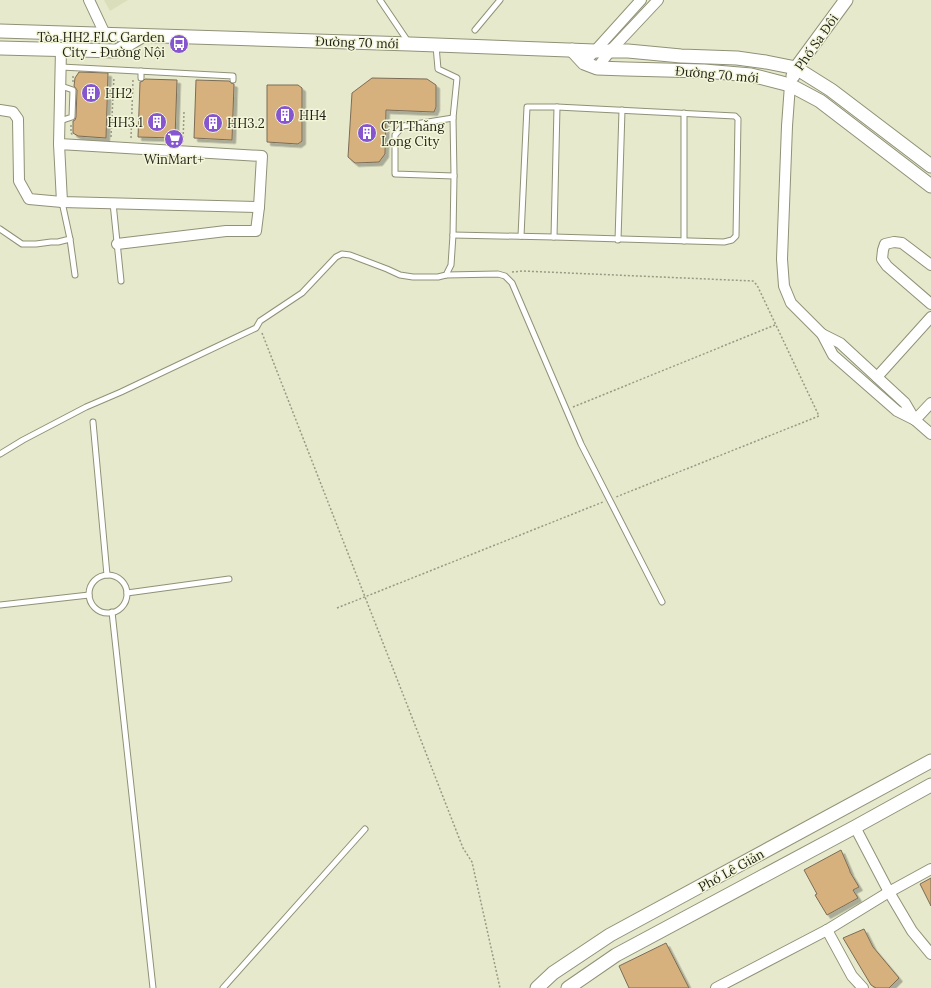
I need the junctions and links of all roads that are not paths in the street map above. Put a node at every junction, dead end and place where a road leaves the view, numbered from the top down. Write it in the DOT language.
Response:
graph roads {
  1 [pos="89,0"];
  2 [pos="380,0"];
  3 [pos="500,0"];
  4 [pos="642,0"];
  5 [pos="658,0"];
  6 [pos="846,0"];
  7 [pos="475,30"];
  8 [pos="0,31"];
  9 [pos="105,34"];
  10 [pos="142,36"];
  11 [pos="410,44"];
  12 [pos="436,44"];
  13 [pos="0,48"];
  14 [pos="61,49"];
  15 [pos="572,50"];
  16 [pos="611,50"];
  17 [pos="595,51"];
  18 [pos="584,63"];
  19 [pos="61,67"];
  20 [pos="597,68"];
  21 [pos="796,68"];
  22 [pos="141,71"];
  23 [pos="141,78"];
  24 [pos="233,80"];
  25 [pos="790,85"];
  26 [pos="61,86"];
  27 [pos="556,107"];
  28 [pos="0,110"];
  29 [pos="622,110"];
  30 [pos="684,113"];
  31 [pos="453,118"];
  32 [pos="60,121"];
  33 [pos="59,144"];
  34 [pos="931,166"];
  35 [pos="454,176"];
  36 [pos="931,186"];
  37 [pos="62,202"];
  38 [pos="113,203"];
  39 [pos="259,207"];
  40 [pos="0,230"];
  41 [pos="453,235"];
  42 [pos="522,236"];
  43 [pos="554,237"];
  44 [pos="70,239"];
  45 [pos="618,240"];
  46 [pos="684,241"];
  47 [pos="117,244"];
  48 [pos="931,264"];
  49 [pos="75,275"];
  50 [pos="446,275"];
  51 [pos="121,281"];
  52 [pos="931,304"];
  53 [pos="931,317"];
  54 [pos="822,334"];
  55 [pos="877,377"];
  56 [pos="931,403"];
  57 [pos="915,420"];
  58 [pos="93,422"];
  59 [pos="931,434"];
  60 [pos="0,454"];
  61 [pos="107,575"];
  62 [pos="229,579"];
  63 [pos="127,593"];
  64 [pos="89,595"];
  65 [pos="662,602"];
  66 [pos="0,605"];
  67 [pos="112,612"];
  68 [pos="931,761"];
  69 [pos="931,785"];
  70 [pos="845,808"];
  71 [pos="855,827"];
  72 [pos="365,829"];
  73 [pos="931,869"];
  74 [pos="889,892"];
  75 [pos="827,930"];
  76 [pos="931,954"];
  77 [pos="153,988"];
  78 [pos="223,988"];
  79 [pos="537,988"];
  80 [pos="568,988"];
  81 [pos="716,988"];
  82 [pos="863,988"];
  1 -- 9 [label="street"];
  2 -- 11 [label="lane"];
  3 -- 7 [label="lane"];
  4 -- 17 [label="street"];
  5 -- 16 [label="street"];
  6 -- 21 [label="street, Phố Sa Đôi"];
  8 -- 9 [label="street, Đường 70 mới"];
  9 -- 10 [label="street, Đường 70 mới"];
  10 -- 11 [label="street, Đường 70 mới"];
  10 -- 14 [label="street"];
  11 -- 12 [label="street, Đường 70 mới"];
  12 -- 15 [label="street, Đường 70 mới"];
  12 -- 31 [label="lane"];
  13 -- 14 [label="street"];
  14 -- 19 [label="street"];
  15 -- 17 [label="street, Đường 70 mới"];
  15 -- 18 [label="street, Đường 70 mới"];
  16 -- 17 [label="street, Đường 70 mới"];
  16 -- 20 [label="street"];
  16 -- 21 [label="street, Đường 70 mới"];
  17 -- 18 [label="street"];
  18 -- 20 [label="street, Đường 70 mới"];
  19 -- 22 [label="lane"];
  19 -- 26 [label="street"];
  20 -- 25 [label="street, Đường 70 mới"];
  21 -- 25 [label="street, Phố Sa Đôi"];
  21 -- 34 [label="street, Đường 70 mới"];
  22 -- 23 [label="lane"];
  22 -- 24 [label="lane"];
  25 -- 36 [label="street, Đường 70 mới"];
  25 -- 54 [label="street"];
  26 -- 32 [label="street"];
  26 -- 32 [label="lane"];
  27 -- 29 [label="lane"];
  27 -- 42 [label="lane"];
  27 -- 43 [label="lane"];
  28 -- 37 [label="street"];
  29 -- 30 [label="lane"];
  29 -- 45 [label="lane"];
  30 -- 46 [label="lane"];
  30 -- 46 [label="lane"];
  31 -- 35 [label="lane"];
  31 -- 35 [label="lane"];
  32 -- 33 [label="street"];
  33 -- 37 [label="street"];
  33 -- 39 [label="street"];
  35 -- 41 [label="lane"];
  37 -- 38 [label="street"];
  37 -- 44 [label="lane"];
  38 -- 39 [label="street"];
  38 -- 47 [label="lane"];
  39 -- 47 [label="street"];
  40 -- 44 [label="lane"];
  41 -- 42 [label="lane"];
  41 -- 50 [label="lane"];
  42 -- 43 [label="lane"];
  43 -- 45 [label="lane"];
  44 -- 49 [label="lane"];
  45 -- 46 [label="lane"];
  47 -- 51 [label="lane"];
  48 -- 52 [label="street"];
  50 -- 60 [label="lane"];
  50 -- 65 [label="lane"];
  53 -- 55 [label="street"];
  54 -- 55 [label="street"];
  54 -- 57 [label="street"];
  55 -- 57 [label="street"];
  56 -- 57 [label="street"];
  57 -- 59 [label="street"];
  58 -- 61 [label="lane"];
  61 -- 63 [label="lane"];
  61 -- 64 [label="lane"];
  62 -- 63 [label="lane"];
  63 -- 67 [label="lane"];
  64 -- 66 [label="lane"];
  64 -- 67 [label="lane"];
  67 -- 77 [label="lane"];
  68 -- 70 [label="street, Phố Lê Giản"];
  69 -- 71 [label="street, Phố Lê Giản"];
  70 -- 71 [label="street"];
  70 -- 79 [label="street, Phố Lê Giản"];
  71 -- 74 [label="street"];
  71 -- 80 [label="street, Phố Lê Giản"];
  72 -- 78 [label="lane"];
  73 -- 74 [label="street"];
  74 -- 75 [label="street"];
  74 -- 76 [label="street"];
  75 -- 81 [label="street"];
  75 -- 82 [label="street"];
}
